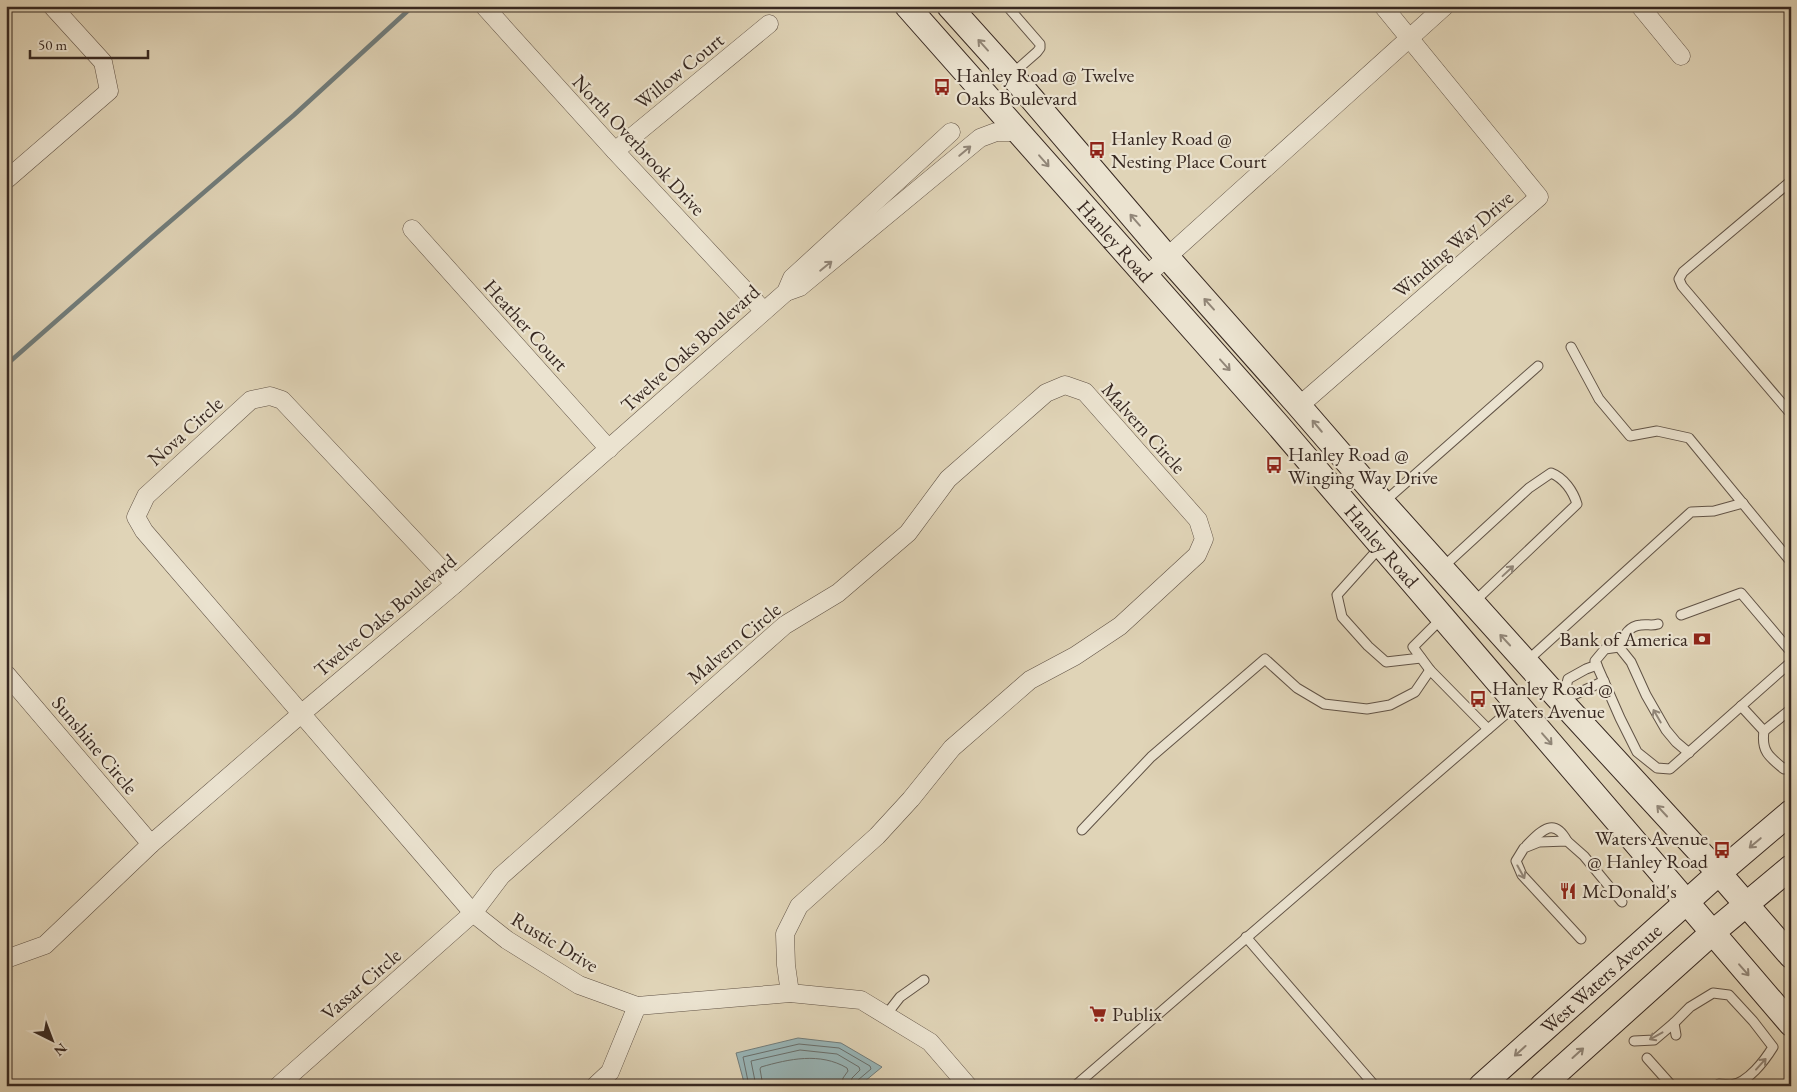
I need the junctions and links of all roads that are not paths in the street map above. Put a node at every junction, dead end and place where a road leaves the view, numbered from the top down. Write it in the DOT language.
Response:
graph roads {
  1 [pos="52,6"];
  2 [pos="484,6"];
  3 [pos="949,6"];
  4 [pos="1007,6"];
  5 [pos="1383,6"];
  6 [pos="1445,6"];
  7 [pos="1640,6"];
  8 [pos="914,14"];
  9 [pos="769,24"];
  10 [pos="1410,37"];
  11 [pos="1681,56"];
  12 [pos="1011,76"];
  13 [pos="1033,100"];
  14 [pos="952,132"];
  15 [pos="1018,132"];
  16 [pos="615,151"];
  17 [pos="923,158"];
  18 [pos="937,174"];
  19 [pos="6,180"];
  20 [pos="1791,182"];
  21 [pos="412,229"];
  22 [pos="1167,257"];
  23 [pos="1146,276"];
  24 [pos="786,292"];
  25 [pos="764,311"];
  26 [pos="1571,347"];
  27 [pos="1538,366"];
  28 [pos="1300,406"];
  29 [pos="1791,414"];
  30 [pos="609,449"];
  31 [pos="1380,500"];
  32 [pos="1344,503"];
  33 [pos="1743,503"];
  34 [pos="1381,546"];
  35 [pos="1791,562"];
  36 [pos="1441,568"];
  37 [pos="455,584"];
  38 [pos="1472,604"];
  39 [pos="1681,616"];
  40 [pos="1442,618"];
  41 [pos="1658,624"];
  42 [pos="1619,647"];
  43 [pos="1791,652"];
  44 [pos="1421,658"];
  45 [pos="1526,662"];
  46 [pos="1791,662"];
  47 [pos="1597,665"];
  48 [pos="1430,670"];
  49 [pos="6,674"];
  50 [pos="1604,680"];
  51 [pos="1563,696"];
  52 [pos="1516,704"];
  53 [pos="1741,706"];
  54 [pos="1791,709"];
  55 [pos="301,714"];
  56 [pos="1488,729"];
  57 [pos="1764,731"];
  58 [pos="1688,753"];
  59 [pos="1791,765"];
  60 [pos="1791,812"];
  61 [pos="1082,830"];
  62 [pos="1567,841"];
  63 [pos="151,844"];
  64 [pos="1524,848"];
  65 [pos="1791,867"];
  66 [pos="1719,873"];
  67 [pos="1622,902"];
  68 [pos="1687,902"];
  69 [pos="1746,905"];
  70 [pos="473,913"];
  71 [pos="1712,933"];
  72 [pos="1246,937"];
  73 [pos="1581,939"];
  74 [pos="1791,956"];
  75 [pos="6,959"];
  76 [pos="924,980"];
  77 [pos="790,993"];
  78 [pos="637,1006"];
  79 [pos="886,1015"];
  80 [pos="1674,1023"];
  81 [pos="1791,1024"];
  82 [pos="1676,1036"];
  83 [pos="1634,1041"];
  84 [pos="1647,1058"];
  85 [pos="1719,1084"];
  86 [pos="278,1086"];
  87 [pos="595,1086"];
  88 [pos="968,1086"];
  89 [pos="1075,1086"];
  90 [pos="1375,1086"];
  91 [pos="1481,1086"];
  92 [pos="1542,1086"];
  93 [pos="1672,1086"];
  1 -- 19 [label="street"];
  2 -- 16 [label="street, North Overbrook Drive"];
  12 -- 3 [label="main road, Hanley Road, one-way"];
  4 -- 12 [label="lane"];
  5 -- 10 [label="street, Winding Way Drive"];
  6 -- 10 [label="street"];
  7 -- 11 [label="street"];
  8 -- 13 [label="main road"];
  8 -- 15 [label="main road, Hanley Road"];
  9 -- 16 [label="street, Willow Court"];
  10 -- 22 [label="street"];
  10 -- 28 [label="street, Winding Way Drive"];
  12 -- 13 [label="main road, Hanley Road"];
  22 -- 13 [label="main road, Hanley Road, one-way"];
  14 -- 17 [label="street, Twelve Oaks Boulevard"];
  18 -- 15 [label="street, Twelve Oaks Boulevard, one-way"];
  15 -- 23 [label="main road, Hanley Road, one-way"];
  16 -- 25 [label="street, North Overbrook Drive"];
  17 -- 18 [label="street"];
  17 -- 24 [label="street, Twelve Oaks Boulevard"];
  24 -- 18 [label="street, Twelve Oaks Boulevard, one-way"];
  20 -- 29 [label="lane"];
  21 -- 30 [label="street, Heather Court"];
  22 -- 23 [label="street"];
  28 -- 22 [label="main road, Hanley Road, one-way"];
  23 -- 32 [label="main road, Hanley Road, one-way"];
  24 -- 25 [label="street, Twelve Oaks Boulevard"];
  25 -- 30 [label="street, Twelve Oaks Boulevard"];
  26 -- 33 [label="lane"];
  27 -- 31 [label="lane"];
  31 -- 28 [label="main road, Hanley Road, one-way"];
  30 -- 37 [label="street, Twelve Oaks Boulevard"];
  31 -- 32 [label="main road"];
  31 -- 36 [label="main road, Hanley Road"];
  32 -- 34 [label="main road, Hanley Road"];
  33 -- 35 [label="lane"];
  33 -- 45 [label="lane"];
  34 -- 40 [label="main road, Hanley Road"];
  34 -- 44 [label="lane"];
  36 -- 38 [label="main road, Hanley Road"];
  38 -- 36 [label="lane, one-way"];
  37 -- 55 [label="street, Twelve Oaks Boulevard"];
  37 -- 55 [label="street, Nova Circle"];
  45 -- 38 [label="main road, Hanley Road, one-way"];
  39 -- 43 [label="lane"];
  40 -- 44 [label="lane"];
  40 -- 52 [label="main road, Hanley Road"];
  41 -- 42 [label="lane"];
  42 -- 47 [label="lane"];
  58 -- 42 [label="lane, one-way"];
  44 -- 48 [label="lane"];
  45 -- 51 [label="main road, Hanley Road"];
  46 -- 53 [label="lane"];
  47 -- 50 [label="lane"];
  47 -- 51 [label="lane"];
  48 -- 56 [label="lane"];
  48 -- 61 [label="lane"];
  49 -- 63 [label="street, Sunshine Circle"];
  50 -- 51 [label="lane"];
  50 -- 58 [label="lane"];
  66 -- 51 [label="main road, Hanley Road, one-way"];
  52 -- 56 [label="lane"];
  52 -- 68 [label="main road, Hanley Road, one-way"];
  53 -- 57 [label="lane"];
  53 -- 58 [label="lane"];
  54 -- 57 [label="lane"];
  55 -- 63 [label="street, Twelve Oaks Boulevard"];
  55 -- 70 [label="street, Rustic Drive"];
  56 -- 72 [label="lane"];
  57 -- 59 [label="lane"];
  60 -- 66 [label="main road, West Waters Avenue, one-way"];
  62 -- 64 [label="lane"];
  62 -- 64 [label="lane"];
  62 -- 67 [label="lane"];
  63 -- 75 [label="street, Twelve Oaks Boulevard"];
  64 -- 73 [label="lane, one-way"];
  65 -- 69 [label="main road, West Waters Avenue"];
  66 -- 68 [label="main road, West Waters Avenue"];
  66 -- 69 [label="main road, Hanley Road"];
  68 -- 71 [label="main road, Hanley Road"];
  68 -- 91 [label="main road, West Waters Avenue, one-way"];
  69 -- 71 [label="main road, West Waters Avenue"];
  69 -- 74 [label="main road, Hanley Road"];
  70 -- 77 [label="street, Malvern Circle"];
  70 -- 78 [label="street, Rustic Drive"];
  70 -- 86 [label="street, Vassar Circle"];
  71 -- 81 [label="main road, Hanley Road, one-way"];
  92 -- 71 [label="main road, West Waters Avenue, one-way"];
  72 -- 89 [label="lane"];
  72 -- 90 [label="lane"];
  76 -- 79 [label="lane"];
  77 -- 78 [label="street, Rustic Drive"];
  77 -- 79 [label="street, Rustic Drive"];
  78 -- 87 [label="street"];
  79 -- 88 [label="street, Rustic Drive"];
  80 -- 82 [label="lane"];
  80 -- 83 [label="lane, one-way"];
  85 -- 80 [label="lane, one-way"];
  84 -- 93 [label="lane"];
}
